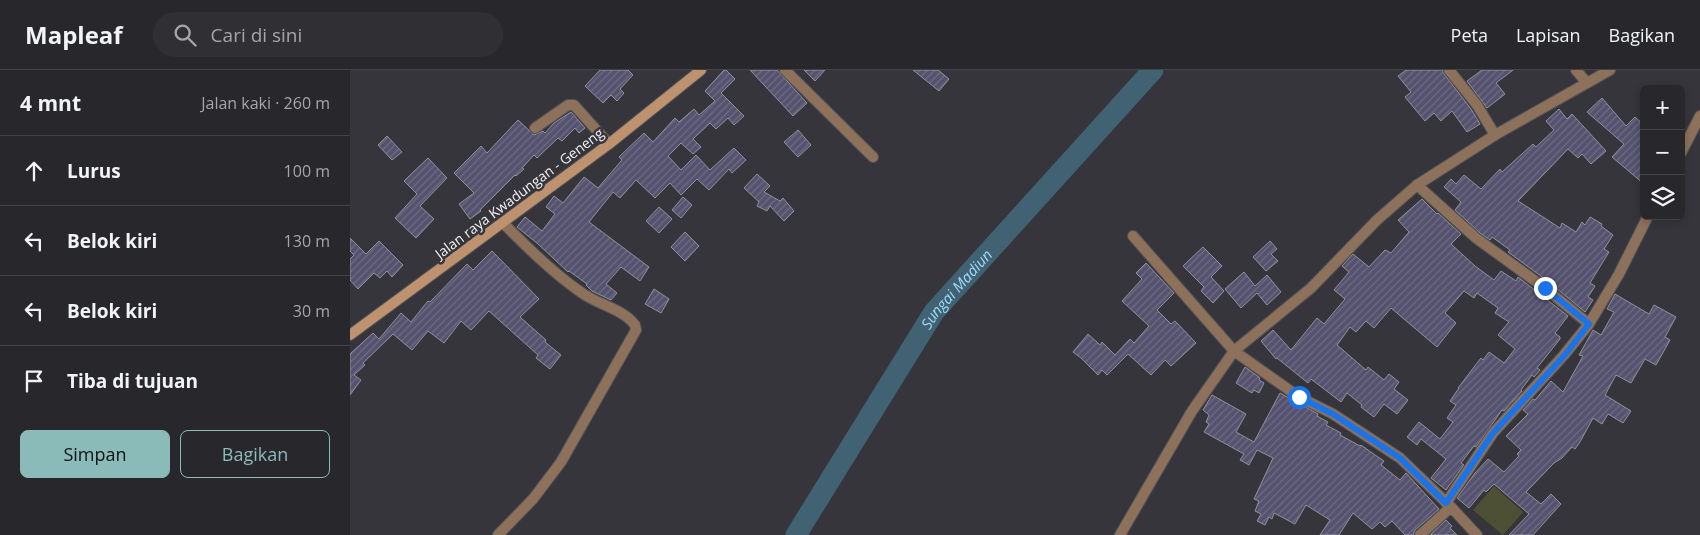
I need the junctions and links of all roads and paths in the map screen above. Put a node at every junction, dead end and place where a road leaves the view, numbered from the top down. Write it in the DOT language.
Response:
graph roads {
  1 [pos="701,70"];
  2 [pos="785,70"];
  3 [pos="1449,70"];
  4 [pos="1576,70"];
  5 [pos="1610,70"];
  6 [pos="1587,83"];
  7 [pos="1700,116"];
  8 [pos="535,128"];
  9 [pos="1495,135"];
  10 [pos="609,144"];
  11 [pos="1685,145"];
  12 [pos="873,158"];
  13 [pos="1417,185"];
  14 [pos="1646,220"];
  15 [pos="503,223"];
  16 [pos="1132,236"];
  17 [pos="1589,324"];
  18 [pos="350,335"];
  19 [pos="1234,351"];
  20 [pos="1448,505"];
  21 [pos="498,535"];
  22 [pos="1120,535"];
  23 [pos="1420,535"];
  24 [pos="1477,535"];
  1 -- 10 [label="main road, Jalan raya Kwadungan - Geneng"];
  2 -- 12 [label="street"];
  3 -- 9 [label="street"];
  4 -- 6 [label="street"];
  5 -- 6 [label="street"];
  6 -- 9 [label="street"];
  7 -- 11 [label="street"];
  8 -- 10 [label="street"];
  9 -- 13 [label="street"];
  10 -- 15 [label="main road, Jalan raya Kwadungan - Geneng"];
  13 -- 17 [label="street"];
  13 -- 19 [label="street"];
  14 -- 17 [label="street"];
  15 -- 18 [label="main road, Jalan raya Kwadungan - Geneng"];
  15 -- 21 [label="street"];
  16 -- 19 [label="street"];
  17 -- 20 [label="street"];
  19 -- 20 [label="street"];
  19 -- 22 [label="street"];
  20 -- 23 [label="street"];
  20 -- 24 [label="street"];
}
